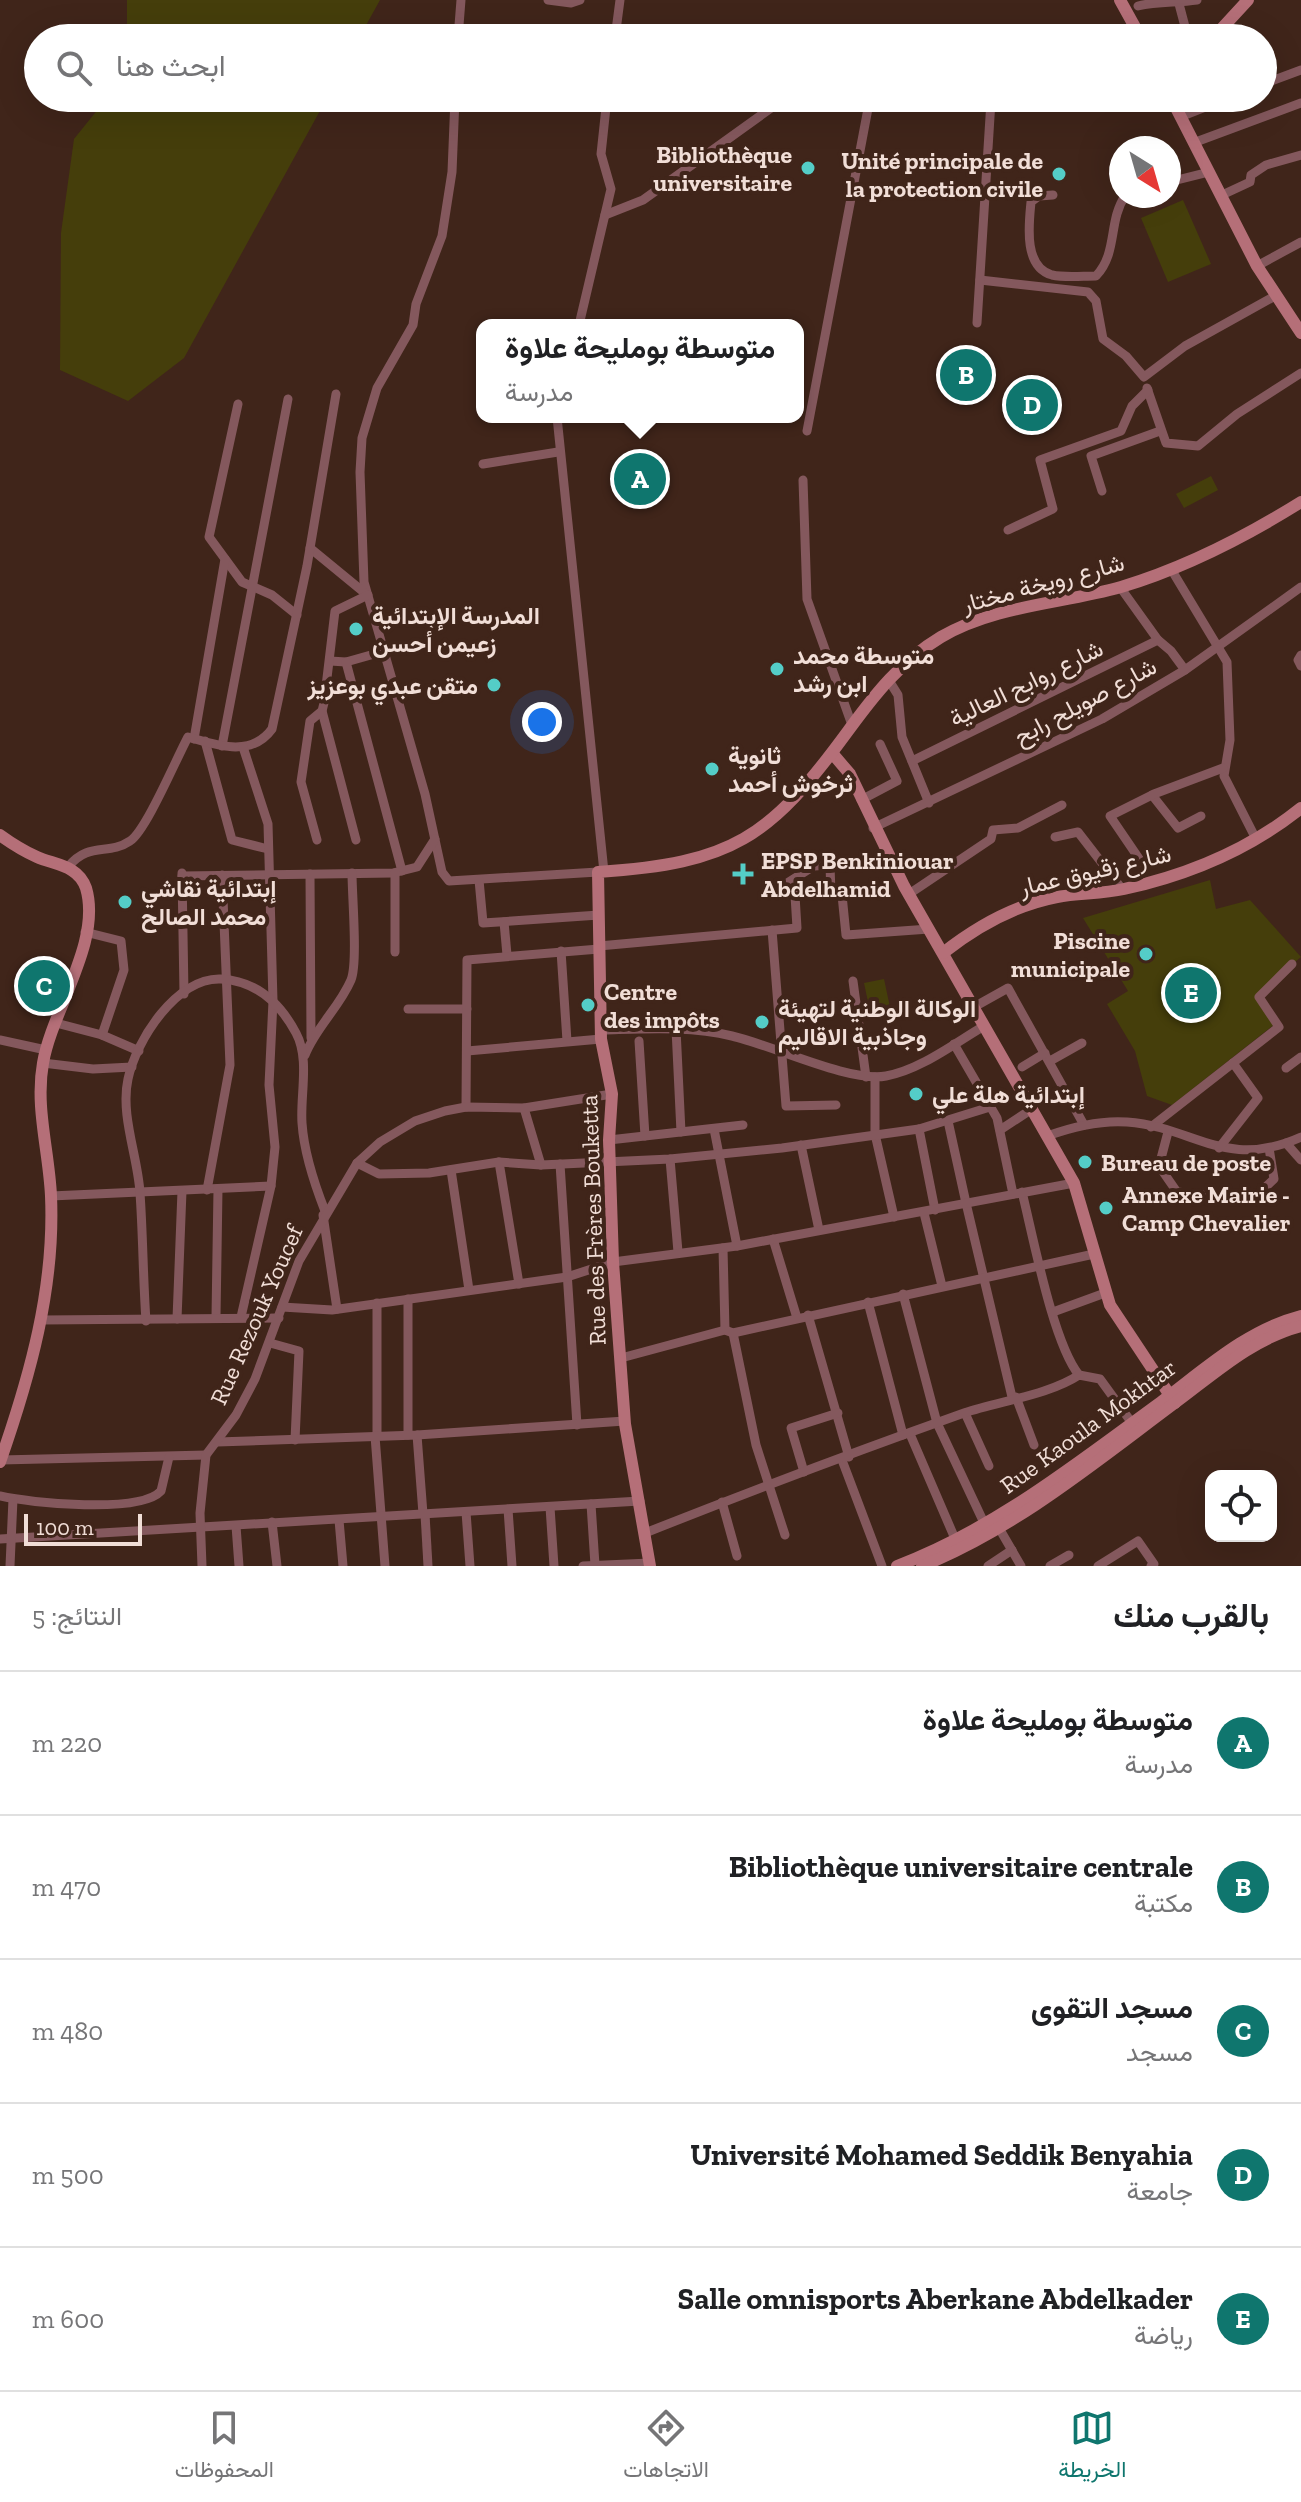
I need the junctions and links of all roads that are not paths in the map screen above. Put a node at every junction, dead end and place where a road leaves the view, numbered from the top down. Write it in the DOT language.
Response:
graph roads {
  1 [pos="461,0"];
  2 [pos="548,0"];
  3 [pos="580,0"];
  4 [pos="620,0"];
  5 [pos="1120,0"];
  6 [pos="1197,0"];
  7 [pos="1248,0"];
  8 [pos="1178,2"];
  9 [pos="1138,6"];
  10 [pos="459,24"];
  11 [pos="617,24"];
  12 [pos="1133,24"];
  13 [pos="1184,24"];
  14 [pos="1234,24"];
  15 [pos="1301,70"];
  16 [pos="1277,79"];
  17 [pos="1301,103"];
  18 [pos="454,112"];
  19 [pos="606,112"];
  20 [pos="766,112"];
  21 [pos="867,112"];
  22 [pos="990,112"];
  23 [pos="1178,112"];
  24 [pos="1193,112"];
  25 [pos="1277,112"];
  26 [pos="1277,112"];
  27 [pos="1180,117"];
  28 [pos="1193,143"];
  29 [pos="1301,155"];
  30 [pos="1209,172"];
  31 [pos="1181,179"];
  32 [pos="1053,195"];
  33 [pos="1222,195"];
  34 [pos="1118,208"];
  35 [pos="605,215"];
  36 [pos="1301,242"];
  37 [pos="1257,266"];
  38 [pos="980,280"];
  39 [pos="1275,296"];
  40 [pos="580,319"];
  41 [pos="977,323"];
  42 [pos="1301,333"];
  43 [pos="1301,373"];
  44 [pos="1144,377"];
  45 [pos="1148,390"];
  46 [pos="336,394"];
  47 [pos="288,399"];
  48 [pos="238,404"];
  49 [pos="557,423"];
  50 [pos="807,431"];
  51 [pos="1160,431"];
  52 [pos="558,452"];
  53 [pos="483,464"];
  54 [pos="803,480"];
  55 [pos="1102,491"];
  56 [pos="1301,502"];
  57 [pos="1008,530"];
  58 [pos="310,548"];
  59 [pos="225,559"];
  60 [pos="1171,569"];
  61 [pos="1120,587"];
  62 [pos="1301,587"];
  63 [pos="254,588"];
  64 [pos="368,595"];
  65 [pos="297,615"];
  66 [pos="1158,640"];
  67 [pos="1218,645"];
  68 [pos="385,651"];
  69 [pos="1301,655"];
  70 [pos="330,661"];
  71 [pos="346,662"];
  72 [pos="1301,666"];
  73 [pos="1185,670"];
  74 [pos="888,679"];
  75 [pos="322,711"];
  76 [pos="852,725"];
  77 [pos="194,739"];
  78 [pos="205,741"];
  79 [pos="880,744"];
  80 [pos="222,746"];
  81 [pos="243,747"];
  82 [pos="832,753"];
  83 [pos="912,761"];
  84 [pos="1223,768"];
  85 [pos="1152,795"];
  86 [pos="861,800"];
  87 [pos="929,803"];
  88 [pos="1062,805"];
  89 [pos="1301,808"];
  90 [pos="1201,816"];
  91 [pos="873,828"];
  92 [pos="0,835"];
  93 [pos="1055,837"];
  94 [pos="435,839"];
  95 [pos="1256,839"];
  96 [pos="317,840"];
  97 [pos="356,840"];
  98 [pos="268,849"];
  99 [pos="891,861"];
  100 [pos="1142,863"];
  101 [pos="830,865"];
  102 [pos="68,867"];
  103 [pos="398,872"];
  104 [pos="601,872"];
  105 [pos="352,873"];
  106 [pos="267,874"];
  107 [pos="310,874"];
  108 [pos="222,875"];
  109 [pos="794,879"];
  110 [pos="479,880"];
  111 [pos="784,885"];
  112 [pos="1122,889"];
  113 [pos="909,894"];
  114 [pos="599,915"];
  115 [pos="504,922"];
  116 [pos="929,929"];
  117 [pos="772,930"];
  118 [pos="85,932"];
  119 [pos="599,948"];
  120 [pos="561,951"];
  121 [pos="395,952"];
  122 [pos="943,953"];
  123 [pos="507,955"];
  124 [pos="1292,964"];
  125 [pos="224,979"];
  126 [pos="853,981"];
  127 [pos="184,994"];
  128 [pos="273,1001"];
  129 [pos="974,1007"];
  130 [pos="408,1009"];
  131 [pos="467,1009"];
  132 [pos="56,1023"];
  133 [pos="984,1026"];
  134 [pos="676,1029"];
  135 [pos="602,1034"];
  136 [pos="102,1035"];
  137 [pos="311,1038"];
  138 [pos="0,1040"];
  139 [pos="567,1041"];
  140 [pos="639,1041"];
  141 [pos="301,1042"];
  142 [pos="1082,1043"];
  143 [pos="954,1044"];
  144 [pos="780,1049"];
  145 [pos="139,1051"];
  146 [pos="467,1051"];
  147 [pos="44,1056"];
  148 [pos="1047,1057"];
  149 [pos="1301,1057"];
  150 [pos="302,1062"];
  151 [pos="1233,1063"];
  152 [pos="132,1067"];
  153 [pos="1022,1067"];
  154 [pos="1286,1068"];
  155 [pos="871,1077"];
  156 [pos="612,1094"];
  157 [pos="836,1105"];
  158 [pos="466,1107"];
  159 [pos="990,1107"];
  160 [pos="524,1108"];
  161 [pos="1032,1109"];
  162 [pos="948,1121"];
  163 [pos="743,1125"];
  164 [pos="1084,1125"];
  165 [pos="1151,1127"];
  166 [pos="714,1129"];
  167 [pos="919,1129"];
  168 [pos="1000,1130"];
  169 [pos="681,1132"];
  170 [pos="1168,1132"];
  171 [pos="875,1134"];
  172 [pos="645,1136"];
  173 [pos="1047,1136"];
  174 [pos="1301,1137"];
  175 [pos="609,1140"];
  176 [pos="1286,1143"];
  177 [pos="801,1145"];
  178 [pos="1219,1148"];
  179 [pos="1269,1148"];
  180 [pos="716,1153"];
  181 [pos="670,1159"];
  182 [pos="1301,1160"];
  183 [pos="499,1162"];
  184 [pos="609,1162"];
  185 [pos="357,1163"];
  186 [pos="560,1164"];
  187 [pos="541,1165"];
  188 [pos="451,1170"];
  189 [pos="1074,1183"];
  190 [pos="271,1186"];
  191 [pos="212,1189"];
  192 [pos="182,1191"];
  193 [pos="140,1192"];
  194 [pos="1018,1193"];
  195 [pos="51,1196"];
  196 [pos="966,1203"];
  197 [pos="935,1210"];
  198 [pos="324,1213"];
  199 [pos="924,1213"];
  200 [pos="894,1217"];
  201 [pos="819,1230"];
  202 [pos="773,1239"];
  203 [pos="737,1246"];
  204 [pos="723,1248"];
  205 [pos="678,1252"];
  206 [pos="1094,1254"];
  207 [pos="613,1262"];
  208 [pos="1040,1265"];
  209 [pos="567,1277"];
  210 [pos="984,1277"];
  211 [pos="519,1284"];
  212 [pos="942,1286"];
  213 [pos="469,1290"];
  214 [pos="1105,1293"];
  215 [pos="903,1294"];
  216 [pos="408,1299"];
  217 [pos="868,1302"];
  218 [pos="377,1303"];
  219 [pos="282,1307"];
  220 [pos="337,1309"];
  221 [pos="1053,1312"];
  222 [pos="808,1315"];
  223 [pos="1301,1316"];
  224 [pos="216,1317"];
  225 [pos="241,1317"];
  226 [pos="279,1318"];
  227 [pos="797,1318"];
  228 [pos="177,1319"];
  229 [pos="42,1320"];
  230 [pos="146,1321"];
  231 [pos="1301,1326"];
  232 [pos="729,1332"];
  233 [pos="270,1343"];
  234 [pos="621,1358"];
  235 [pos="1079,1375"];
  236 [pos="1014,1397"];
  237 [pos="1172,1399"];
  238 [pos="838,1413"];
  239 [pos="965,1413"];
  240 [pos="625,1421"];
  241 [pos="937,1423"];
  242 [pos="1132,1423"];
  243 [pos="577,1425"];
  244 [pos="907,1434"];
  245 [pos="413,1435"];
  246 [pos="376,1436"];
  247 [pos="295,1440"];
  248 [pos="217,1442"];
  249 [pos="1034,1445"];
  250 [pos="206,1455"];
  251 [pos="169,1457"];
  252 [pos="846,1459"];
  253 [pos="1,1461"];
  254 [pos="989,1466"];
  255 [pos="804,1472"];
  256 [pos="768,1485"];
  257 [pos="0,1496"];
  258 [pos="13,1499"];
  259 [pos="640,1501"];
  260 [pos="722,1502"];
  261 [pos="591,1504"];
  262 [pos="550,1507"];
  263 [pos="508,1509"];
  264 [pos="466,1512"];
  265 [pos="424,1514"];
  266 [pos="380,1518"];
  267 [pos="339,1520"];
  268 [pos="272,1522"];
  269 [pos="985,1525"];
  270 [pos="236,1526"];
  271 [pos="199,1528"];
  272 [pos="999,1528"];
  273 [pos="645,1533"];
  274 [pos="785,1535"];
  275 [pos="6,1539"];
  276 [pos="956,1541"];
  277 [pos="1012,1550"];
  278 [pos="1069,1555"];
  279 [pos="737,1556"];
  280 [pos="595,1565"];
  281 [pos="651,1565"];
  282 [pos="10,1566"];
  283 [pos="202,1566"];
  284 [pos="239,1566"];
  285 [pos="277,1566"];
  286 [pos="343,1566"];
  287 [pos="385,1566"];
  288 [pos="428,1566"];
  289 [pos="470,1566"];
  290 [pos="512,1566"];
  291 [pos="554,1566"];
  292 [pos="583,1566"];
  293 [pos="882,1566"];
  294 [pos="897,1566"];
  295 [pos="922,1566"];
  296 [pos="988,1566"];
  297 [pos="1021,1566"];
  298 [pos="1050,1566"];
  299 [pos="1098,1566"];
  300 [pos="1151,1566"];
  1 -- 10 [label="street"];
  2 -- 3 [label="street"];
  4 -- 11 [label="street"];
  5 -- 12 [label="main road"];
  6 -- 8 [label="street"];
  7 -- 14 [label="main road"];
  8 -- 9 [label="street"];
  8 -- 13 [label="street"];
  15 -- 16 [label="street"];
  17 -- 26 [label="street"];
  18 -- 64 [label="street"];
  19 -- 35 [label="street"];
  20 -- 35 [label="street"];
  21 -- 50 [label="street"];
  22 -- 38 [label="street"];
  23 -- 27 [label="main road"];
  24 -- 27 [label="street"];
  25 -- 28 [label="street"];
  27 -- 28 [label="main road"];
  28 -- 30 [label="main road"];
  29 -- 33 [label="street"];
  30 -- 31 [label="street"];
  30 -- 33 [label="main road"];
  32 -- 34 [label="street"];
  33 -- 37 [label="main road"];
  35 -- 40 [label="street"];
  36 -- 37 [label="street"];
  37 -- 39 [label="main road"];
  38 -- 41 [label="street"];
  38 -- 44 [label="street"];
  39 -- 42 [label="main road"];
  39 -- 44 [label="street"];
  43 -- 51 [label="street"];
  44 -- 45 [label="street"];
  45 -- 51 [label="street"];
  45 -- 57 [label="street"];
  46 -- 58 [label="street"];
  47 -- 63 [label="street"];
  48 -- 59 [label="street"];
  49 -- 52 [label="street"];
  51 -- 55 [label="street"];
  52 -- 53 [label="street"];
  52 -- 104 [label="street"];
  54 -- 76 [label="street"];
  56 -- 60 [label="main road, شارع رويخة مختار"];
  58 -- 64 [label="street"];
  58 -- 65 [label="street"];
  59 -- 63 [label="street"];
  59 -- 77 [label="street"];
  60 -- 61 [label="main road, شارع رويخة مختار"];
  60 -- 67 [label="street"];
  61 -- 66 [label="street"];
  61 -- 74 [label="main road, شارع رويخة مختار"];
  62 -- 67 [label="street, شارع صويلح رابح"];
  63 -- 65 [label="street"];
  63 -- 80 [label="street"];
  64 -- 68 [label="street"];
  64 -- 70 [label="street"];
  65 -- 81 [label="street"];
  66 -- 73 [label="street"];
  66 -- 83 [label="street, شارع روابح العالية"];
  67 -- 73 [label="street, شارع صويلح رابح"];
  67 -- 84 [label="street"];
  68 -- 71 [label="street"];
  68 -- 94 [label="street"];
  69 -- 72 [label="street"];
  70 -- 71 [label="street"];
  70 -- 75 [label="street"];
  71 -- 103 [label="street"];
  73 -- 87 [label="street, شارع صويلح رابح"];
  74 -- 76 [label="main road, شارع رويخة مختار"];
  74 -- 83 [label="street"];
  75 -- 96 [label="street"];
  75 -- 97 [label="street"];
  76 -- 82 [label="main road, شارع رويخة مختار"];
  77 -- 78 [label="street"];
  77 -- 102 [label="street"];
  78 -- 80 [label="street"];
  78 -- 98 [label="street"];
  79 -- 86 [label="street"];
  80 -- 81 [label="street"];
  81 -- 98 [label="street"];
  82 -- 86 [label="main road"];
  82 -- 104 [label="main road, شارع رويخة مختار"];
  83 -- 87 [label="street"];
  84 -- 85 [label="street"];
  84 -- 95 [label="street"];
  85 -- 90 [label="street"];
  85 -- 100 [label="street"];
  86 -- 91 [label="main road"];
  87 -- 91 [label="street, شارع صويلح رابح"];
  88 -- 113 [label="street"];
  89 -- 95 [label="main road, شارع زقيوق عمار"];
  91 -- 99 [label="main road"];
  92 -- 102 [label="main road"];
  93 -- 112 [label="street"];
  94 -- 103 [label="street"];
  94 -- 110 [label="street"];
  95 -- 112 [label="main road, شارع زقيوق عمار"];
  98 -- 106 [label="street"];
  99 -- 101 [label="street"];
  99 -- 113 [label="main road"];
  101 -- 109 [label="street"];
  101 -- 116 [label="street"];
  102 -- 118 [label="main road"];
  103 -- 105 [label="street"];
  103 -- 121 [label="street"];
  104 -- 110 [label="street"];
  104 -- 114 [label="main road, Rue des Frères Bouketta"];
  105 -- 107 [label="street"];
  105 -- 137 [label="street"];
  106 -- 107 [label="street"];
  106 -- 108 [label="street"];
  106 -- 128 [label="street"];
  107 -- 137 [label="street"];
  108 -- 125 [label="street"];
  108 -- 127 [label="street"];
  109 -- 111 [label="street"];
  109 -- 117 [label="street"];
  110 -- 115 [label="street"];
  112 -- 122 [label="main road, شارع زقيوق عمار"];
  113 -- 116 [label="main road"];
  114 -- 115 [label="street"];
  114 -- 119 [label="main road, Rue des Frères Bouketta"];
  115 -- 123 [label="street"];
  116 -- 122 [label="main road"];
  117 -- 119 [label="street"];
  117 -- 144 [label="street"];
  118 -- 132 [label="main road"];
  118 -- 136 [label="street"];
  119 -- 120 [label="street"];
  119 -- 135 [label="main road, Rue des Frères Bouketta"];
  120 -- 123 [label="street"];
  120 -- 139 [label="street"];
  122 -- 129 [label="main road"];
  123 -- 131 [label="street"];
  124 -- 151 [label="street"];
  125 -- 127 [label="street"];
  125 -- 128 [label="street"];
  125 -- 191 [label="street"];
  126 -- 155 [label="street"];
  127 -- 145 [label="street"];
  128 -- 141 [label="street"];
  128 -- 190 [label="street"];
  129 -- 133 [label="main road"];
  129 -- 148 [label="street"];
  130 -- 131 [label="street"];
  131 -- 146 [label="street"];
  132 -- 136 [label="street"];
  132 -- 147 [label="main road"];
  133 -- 143 [label="street"];
  133 -- 161 [label="main road"];
  134 -- 135 [label="street"];
  134 -- 144 [label="street"];
  134 -- 169 [label="street"];
  135 -- 139 [label="street"];
  135 -- 156 [label="main road, Rue des Frères Bouketta"];
  136 -- 145 [label="street"];
  137 -- 141 [label="street"];
  137 -- 150 [label="street"];
  138 -- 147 [label="street"];
  139 -- 146 [label="street"];
  140 -- 172 [label="street"];
  141 -- 150 [label="street"];
  142 -- 148 [label="street"];
  143 -- 155 [label="street"];
  143 -- 159 [label="street"];
  144 -- 155 [label="street"];
  144 -- 157 [label="street"];
  145 -- 152 [label="street"];
  146 -- 158 [label="street"];
  147 -- 152 [label="street"];
  147 -- 195 [label="main road"];
  148 -- 153 [label="street"];
  148 -- 164 [label="street"];
  149 -- 154 [label="street"];
  150 -- 198 [label="street"];
  151 -- 165 [label="street"];
  151 -- 178 [label="street"];
  152 -- 193 [label="street"];
  155 -- 171 [label="street"];
  156 -- 160 [label="street, Rue Rezouk Youcef"];
  156 -- 175 [label="main road, Rue des Frères Bouketta"];
  158 -- 160 [label="street, Rue Rezouk Youcef"];
  158 -- 185 [label="street, Rue Rezouk Youcef"];
  159 -- 162 [label="street"];
  159 -- 168 [label="street"];
  160 -- 187 [label="street"];
  161 -- 168 [label="street"];
  161 -- 173 [label="main road"];
  162 -- 167 [label="street"];
  162 -- 196 [label="street"];
  163 -- 166 [label="street"];
  164 -- 165 [label="street"];
  164 -- 173 [label="street"];
  165 -- 170 [label="street"];
  166 -- 169 [label="street"];
  166 -- 180 [label="street"];
  167 -- 171 [label="street"];
  167 -- 197 [label="street"];
  168 -- 194 [label="street"];
  169 -- 172 [label="street"];
  170 -- 178 [label="street"];
  170 -- 179 [label="street"];
  171 -- 177 [label="street"];
  171 -- 200 [label="street"];
  172 -- 175 [label="street"];
  173 -- 189 [label="main road"];
  174 -- 176 [label="street"];
  175 -- 184 [label="main road, Rue des Frères Bouketta"];
  176 -- 179 [label="street"];
  176 -- 182 [label="street"];
  177 -- 180 [label="street"];
  177 -- 201 [label="street"];
  178 -- 179 [label="street"];
  180 -- 181 [label="street"];
  180 -- 203 [label="street"];
  181 -- 184 [label="street"];
  181 -- 205 [label="street"];
  183 -- 187 [label="street"];
  183 -- 188 [label="street"];
  183 -- 211 [label="street"];
  184 -- 186 [label="street"];
  184 -- 207 [label="main road, Rue des Frères Bouketta"];
  185 -- 188 [label="street"];
  185 -- 198 [label="street, Rue Rezouk Youcef"];
  186 -- 187 [label="street"];
  186 -- 209 [label="street"];
  188 -- 213 [label="street"];
  189 -- 194 [label="street"];
  189 -- 206 [label="main road"];
  190 -- 191 [label="street"];
  190 -- 225 [label="street"];
  191 -- 192 [label="street"];
  191 -- 224 [label="street"];
  192 -- 193 [label="street"];
  192 -- 228 [label="street"];
  193 -- 195 [label="street"];
  193 -- 230 [label="street"];
  194 -- 196 [label="street"];
  194 -- 208 [label="street"];
  195 -- 229 [label="main road"];
  196 -- 197 [label="street"];
  196 -- 210 [label="street"];
  197 -- 199 [label="street"];
  198 -- 219 [label="street, Rue Rezouk Youcef"];
  198 -- 220 [label="street"];
  199 -- 200 [label="street"];
  199 -- 212 [label="street"];
  200 -- 201 [label="street"];
  201 -- 202 [label="street"];
  202 -- 203 [label="street"];
  202 -- 227 [label="street"];
  203 -- 204 [label="street"];
  204 -- 205 [label="street"];
  204 -- 232 [label="street"];
  205 -- 207 [label="street"];
  206 -- 208 [label="street"];
  206 -- 214 [label="main road"];
  207 -- 209 [label="street"];
  207 -- 234 [label="main road, Rue des Frères Bouketta"];
  208 -- 210 [label="street"];
  208 -- 221 [label="street"];
  209 -- 211 [label="street"];
  209 -- 243 [label="street"];
  210 -- 212 [label="street"];
  210 -- 236 [label="street"];
  211 -- 213 [label="street"];
  212 -- 215 [label="street"];
  213 -- 216 [label="street"];
  214 -- 221 [label="street"];
  214 -- 237 [label="main road"];
  215 -- 217 [label="street"];
  215 -- 241 [label="street"];
  216 -- 218 [label="street"];
  216 -- 245 [label="street"];
  217 -- 222 [label="street"];
  217 -- 244 [label="street"];
  218 -- 220 [label="street"];
  218 -- 246 [label="street"];
  219 -- 220 [label="street"];
  219 -- 226 [label="street, Rue Rezouk Youcef"];
  221 -- 235 [label="street"];
  222 -- 227 [label="street"];
  222 -- 238 [label="street"];
  223 -- 237 [label="main road, Rue Kaoula Mokhtar"];
  224 -- 225 [label="street"];
  224 -- 228 [label="street"];
  225 -- 226 [label="street"];
  226 -- 233 [label="street, Rue Rezouk Youcef"];
  227 -- 232 [label="street"];
  228 -- 230 [label="street"];
  229 -- 230 [label="street"];
  229 -- 253 [label="main road"];
  231 -- 237 [label="main road, Rue Kaoula Mokhtar"];
  232 -- 234 [label="street"];
  232 -- 256 [label="street"];
  233 -- 247 [label="street"];
  233 -- 248 [label="street, Rue Rezouk Youcef"];
  234 -- 240 [label="main road, Rue des Frères Bouketta"];
  235 -- 236 [label="street"];
  235 -- 242 [label="street"];
  236 -- 239 [label="street"];
  236 -- 249 [label="street"];
  237 -- 242 [label="main road, Rue Kaoula Mokhtar"];
  237 -- 272 [label="main road, Rue Kaoula Mokhtar"];
  238 -- 252 [label="street"];
  238 -- 255 [label="street"];
  239 -- 241 [label="street"];
  239 -- 254 [label="street"];
  240 -- 243 [label="street"];
  240 -- 259 [label="main road, Rue des Frères Bouketta"];
  241 -- 244 [label="street"];
  241 -- 269 [label="street"];
  242 -- 269 [label="main road, Rue Kaoula Mokhtar"];
  243 -- 245 [label="street"];
  244 -- 252 [label="street"];
  244 -- 276 [label="street"];
  245 -- 246 [label="street"];
  245 -- 265 [label="street"];
  246 -- 247 [label="street"];
  246 -- 266 [label="street"];
  247 -- 248 [label="street"];
  248 -- 250 [label="street, Rue Rezouk Youcef"];
  250 -- 251 [label="street"];
  250 -- 271 [label="street"];
  251 -- 253 [label="street"];
  251 -- 258 [label="street"];
  252 -- 255 [label="street"];
  252 -- 293 [label="street"];
  255 -- 256 [label="street"];
  256 -- 260 [label="street"];
  256 -- 274 [label="street"];
  257 -- 258 [label="street"];
  258 -- 275 [label="street"];
  259 -- 261 [label="street"];
  259 -- 273 [label="main road, Rue des Frères Bouketta"];
  260 -- 273 [label="street"];
  260 -- 279 [label="street"];
  261 -- 262 [label="street"];
  261 -- 280 [label="street"];
  262 -- 263 [label="street"];
  262 -- 291 [label="street"];
  263 -- 264 [label="street"];
  263 -- 290 [label="street"];
  264 -- 265 [label="street"];
  264 -- 289 [label="street"];
  265 -- 266 [label="street"];
  265 -- 288 [label="street"];
  266 -- 267 [label="street"];
  266 -- 287 [label="street"];
  267 -- 268 [label="street"];
  267 -- 286 [label="street"];
  268 -- 270 [label="street"];
  268 -- 285 [label="street"];
  269 -- 276 [label="main road, Rue Kaoula Mokhtar"];
  270 -- 271 [label="street"];
  270 -- 284 [label="street"];
  271 -- 275 [label="street"];
  271 -- 283 [label="street"];
  272 -- 277 [label="street"];
  272 -- 295 [label="main road, Rue Kaoula Mokhtar"];
  273 -- 281 [label="main road, Rue des Frères Bouketta"];
  275 -- 282 [label="street"];
  276 -- 294 [label="main road, Rue Kaoula Mokhtar"];
  277 -- 296 [label="street"];
  277 -- 297 [label="street"];
  278 -- 298 [label="street"];
  280 -- 281 [label="street"];
  280 -- 292 [label="street"];
  299 -- 300 [label="street"];
}
